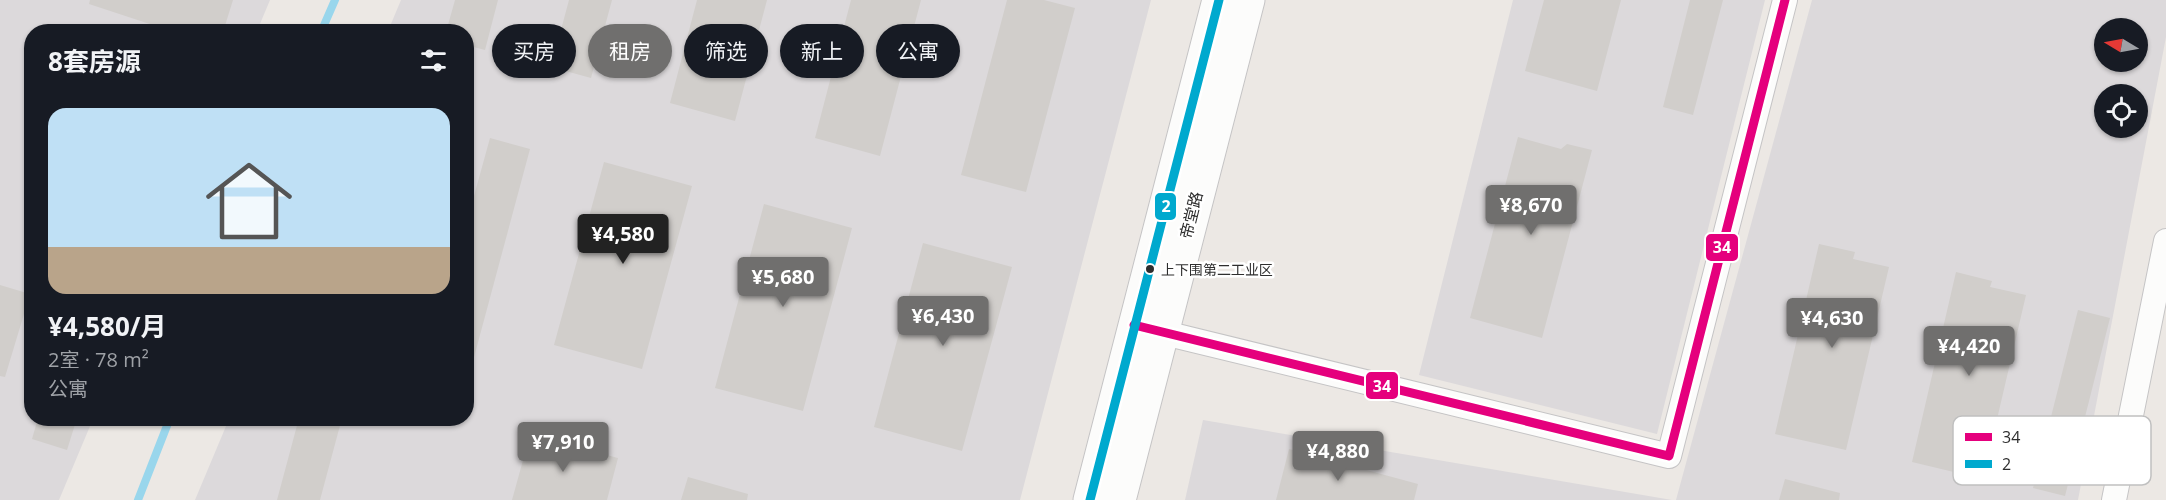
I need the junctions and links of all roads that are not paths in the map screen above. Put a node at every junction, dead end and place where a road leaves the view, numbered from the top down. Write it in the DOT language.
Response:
graph roads {
  1 [pos="1219,0"];
  2 [pos="1248,0"];
  3 [pos="1785,0"];
  4 [pos="2166,242"];
  5 [pos="1148,329"];
  6 [pos="2132,416"];
  7 [pos="2118,485"];
  8 [pos="1090,500"];
  9 [pos="1119,500"];
  10 [pos="2115,500"];
  1 -- 5 [label="street, 帝堂路"];
  2 -- 5 [label="street, 帝堂路"];
  3 -- 5 [label="street"];
  4 -- 6 [label="street"];
  5 -- 8 [label="street, 帝堂路"];
  5 -- 9 [label="street, 帝堂路"];
  7 -- 10 [label="street"];
}
